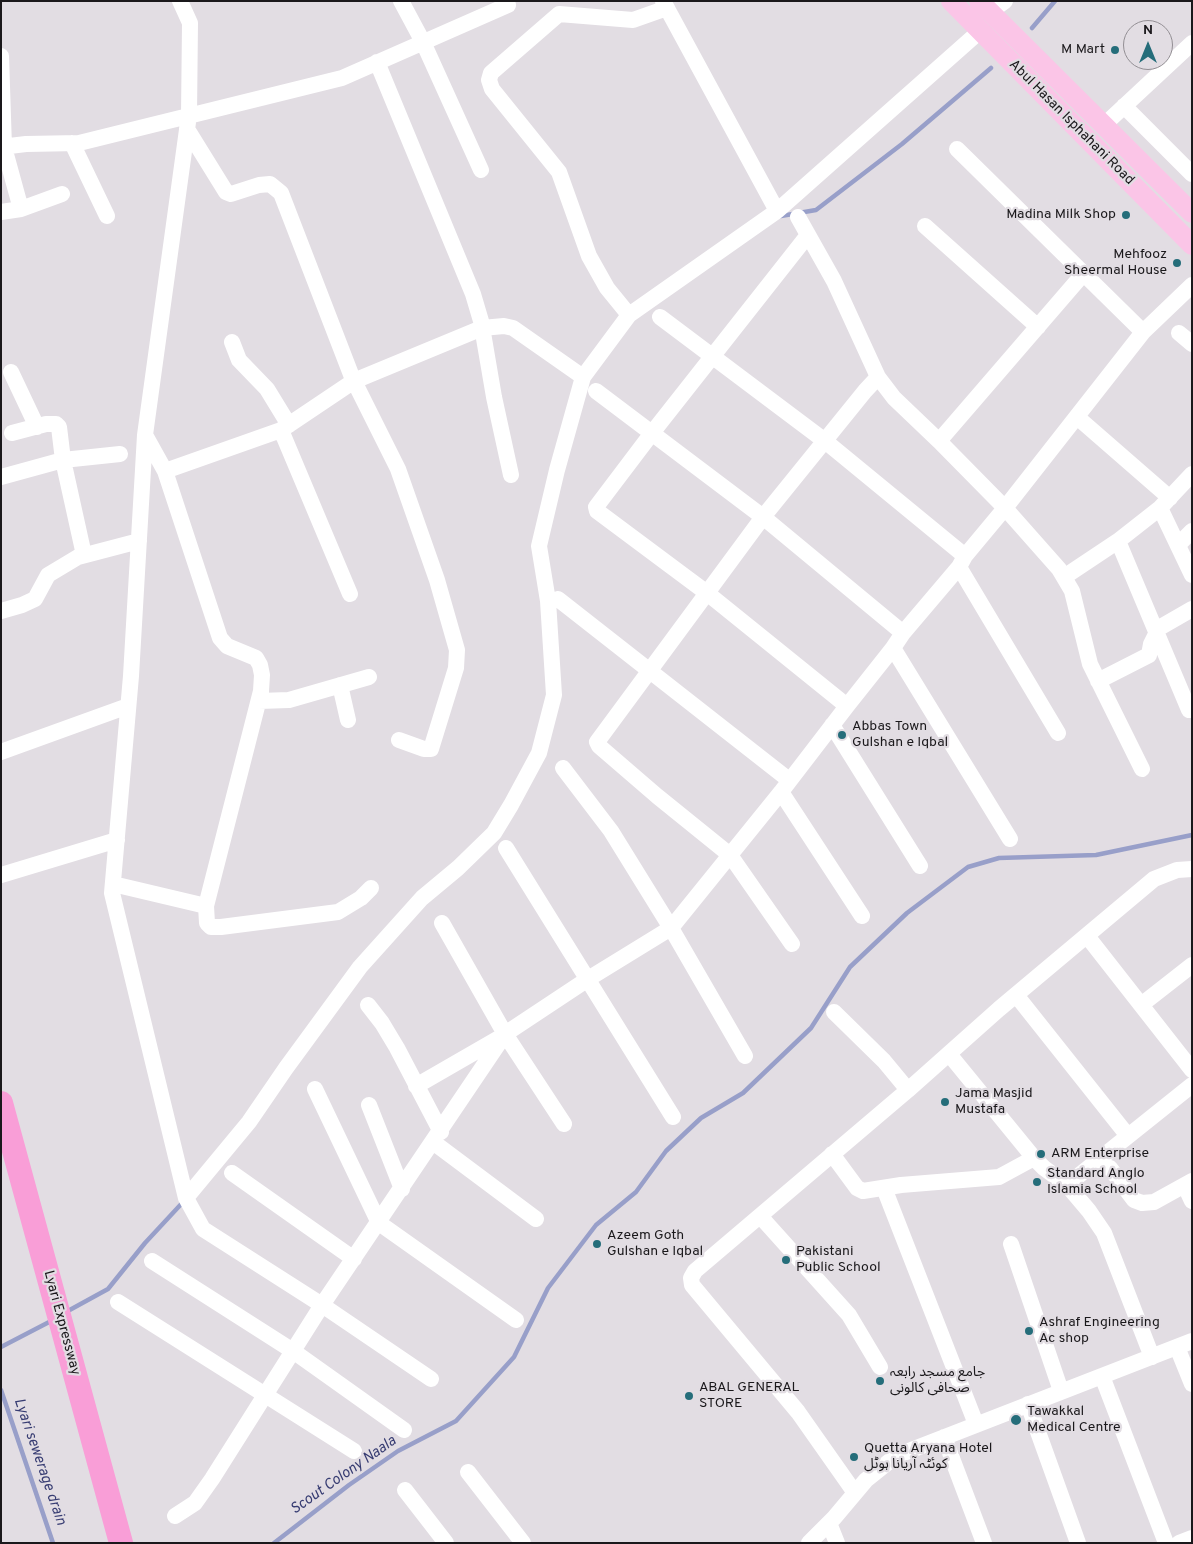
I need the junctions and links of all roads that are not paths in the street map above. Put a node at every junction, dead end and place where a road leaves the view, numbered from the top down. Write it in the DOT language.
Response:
graph roads {
  1 [pos="180,1"];
  2 [pos="401,1"];
  3 [pos="950,1"];
  4 [pos="665,4"];
  5 [pos="508,5"];
  6 [pos="991,5"];
  7 [pos="560,8"];
  8 [pos="980,30"];
  9 [pos="422,42"];
  10 [pos="1192,42"];
  11 [pos="1,56"];
  12 [pos="377,62"];
  13 [pos="1124,106"];
  14 [pos="188,122"];
  15 [pos="1104,125"];
  16 [pos="72,143"];
  17 [pos="3,147"];
  18 [pos="958,149"];
  19 [pos="481,170"];
  20 [pos="1192,174"];
  21 [pos="62,194"];
  22 [pos="21,209"];
  23 [pos="777,211"];
  24 [pos="1,212"];
  25 [pos="1192,213"];
  26 [pos="107,216"];
  27 [pos="798,217"];
  28 [pos="925,226"];
  29 [pos="808,235"];
  30 [pos="1192,245"];
  31 [pos="1084,273"];
  32 [pos="1192,285"];
  33 [pos="629,315"];
  34 [pos="660,317"];
  35 [pos="1038,327"];
  36 [pos="482,328"];
  37 [pos="1143,332"];
  38 [pos="1179,333"];
  39 [pos="232,342"];
  40 [pos="1192,344"];
  41 [pos="712,356"];
  42 [pos="11,372"];
  43 [pos="583,377"];
  44 [pos="878,377"];
  45 [pos="354,381"];
  46 [pos="596,391"];
  47 [pos="1077,417"];
  48 [pos="37,427"];
  49 [pos="285,427"];
  50 [pos="12,433"];
  51 [pos="652,433"];
  52 [pos="145,435"];
  53 [pos="825,441"];
  54 [pos="939,442"];
  55 [pos="120,454"];
  56 [pos="63,460"];
  57 [pos="165,471"];
  58 [pos="1192,474"];
  59 [pos="511,475"];
  60 [pos="1,477"];
  61 [pos="1165,503"];
  62 [pos="1005,508"];
  63 [pos="763,517"];
  64 [pos="1192,531"];
  65 [pos="139,541"];
  66 [pos="1118,541"];
  67 [pos="1178,545"];
  68 [pos="84,555"];
  69 [pos="962,561"];
  70 [pos="1192,575"];
  71 [pos="1064,577"];
  72 [pos="707,593"];
  73 [pos="350,594"];
  74 [pos="558,599"];
  75 [pos="1192,609"];
  76 [pos="1,611"];
  77 [pos="903,633"];
  78 [pos="1156,634"];
  79 [pos="893,648"];
  80 [pos="649,671"];
  81 [pos="369,677"];
  82 [pos="1098,681"];
  83 [pos="340,685"];
  84 [pos="259,701"];
  85 [pos="128,706"];
  86 [pos="846,706"];
  87 [pos="1191,711"];
  88 [pos="348,720"];
  89 [pos="832,725"];
  90 [pos="1058,733"];
  91 [pos="399,740"];
  92 [pos="1,752"];
  93 [pos="563,768"];
  94 [pos="1142,769"];
  95 [pos="785,786"];
  96 [pos="1010,839"];
  97 [pos="117,840"];
  98 [pos="506,848"];
  99 [pos="730,855"];
  100 [pos="920,866"];
  101 [pos="1192,869"];
  102 [pos="1,876"];
  103 [pos="113,884"];
  104 [pos="370,888"];
  105 [pos="206,906"];
  106 [pos="862,916"];
  107 [pos="442,923"];
  108 [pos="671,928"];
  109 [pos="1087,936"];
  110 [pos="792,944"];
  111 [pos="1192,965"];
  112 [pos="588,980"];
  113 [pos="1016,995"];
  114 [pos="368,1005"];
  115 [pos="1141,1005"];
  116 [pos="834,1012"];
  117 [pos="505,1034"];
  118 [pos="949,1054"];
  119 [pos="746,1056"];
  120 [pos="1192,1070"];
  121 [pos="1192,1085"];
  122 [pos="416,1086"];
  123 [pos="315,1089"];
  124 [pos="908,1090"];
  125 [pos="1,1103"];
  126 [pos="369,1105"];
  127 [pos="673,1118"];
  128 [pos="564,1124"];
  129 [pos="1128,1136"];
  130 [pos="437,1137"];
  131 [pos="832,1154"];
  132 [pos="1034,1158"];
  133 [pos="1110,1168"];
  134 [pos="232,1173"];
  135 [pos="1188,1183"];
  136 [pos="1067,1184"];
  137 [pos="884,1188"];
  138 [pos="402,1189"];
  139 [pos="186,1198"];
  140 [pos="1192,1202"];
  141 [pos="760,1216"];
  142 [pos="536,1219"];
  143 [pos="379,1223"];
  144 [pos="1011,1244"];
  145 [pos="354,1259"];
  146 [pos="152,1261"];
  147 [pos="118,1302"];
  148 [pos="322,1305"];
  149 [pos="516,1320"];
  150 [pos="1184,1344"];
  151 [pos="293,1352"];
  152 [pos="1152,1357"];
  153 [pos="880,1367"];
  154 [pos="1102,1376"];
  155 [pos="431,1379"];
  156 [pos="1192,1384"];
  157 [pos="1061,1391"];
  158 [pos="266,1394"];
  159 [pos="1028,1404"];
  160 [pos="976,1424"];
  161 [pos="404,1430"];
  162 [pos="944,1437"];
  163 [pos="354,1451"];
  164 [pos="468,1472"];
  165 [pos="405,1490"];
  166 [pos="856,1493"];
  167 [pos="175,1516"];
  168 [pos="829,1523"];
  169 [pos="1192,1538"];
  170 [pos="121,1543"];
  171 [pos="446,1543"];
  172 [pos="523,1543"];
  173 [pos="809,1543"];
  174 [pos="837,1543"];
  175 [pos="984,1543"];
  176 [pos="1078,1543"];
  177 [pos="1166,1543"];
  178 [pos="1179,1543"];
  1 -- 14 [label="street"];
  2 -- 9 [label="street"];
  3 -- 8 [label="main road, Abul Hasan Isphahani Road"];
  4 -- 7 [label="street"];
  4 -- 23 [label="street"];
  5 -- 9 [label="street"];
  6 -- 15 [label="main road, Abul Hasan Isphahani Road"];
  7 -- 33 [label="street"];
  8 -- 23 [label="street"];
  8 -- 30 [label="main road, Abul Hasan Isphahani Road"];
  9 -- 12 [label="street"];
  9 -- 19 [label="street"];
  10 -- 13 [label="street"];
  11 -- 17 [label="street"];
  12 -- 14 [label="street"];
  12 -- 36 [label="street"];
  13 -- 15 [label="street"];
  13 -- 20 [label="street"];
  14 -- 16 [label="street"];
  14 -- 45 [label="street"];
  14 -- 52 [label="street"];
  15 -- 25 [label="main road, Abul Hasan Isphahani Road"];
  16 -- 17 [label="street"];
  16 -- 26 [label="street"];
  17 -- 22 [label="street"];
  18 -- 31 [label="street"];
  21 -- 22 [label="street"];
  22 -- 24 [label="street"];
  23 -- 33 [label="street"];
  27 -- 29 [label="street"];
  28 -- 35 [label="street"];
  29 -- 41 [label="street"];
  29 -- 44 [label="street"];
  31 -- 35 [label="street"];
  31 -- 37 [label="street"];
  32 -- 37 [label="street"];
  33 -- 43 [label="street"];
  34 -- 41 [label="street"];
  35 -- 54 [label="street"];
  36 -- 43 [label="street"];
  36 -- 45 [label="street"];
  36 -- 59 [label="street"];
  37 -- 47 [label="street"];
  38 -- 40 [label="street"];
  39 -- 49 [label="street"];
  41 -- 51 [label="street"];
  41 -- 53 [label="street"];
  42 -- 48 [label="street"];
  43 -- 139 [label="street"];
  44 -- 53 [label="street"];
  44 -- 54 [label="street"];
  45 -- 49 [label="street"];
  45 -- 91 [label="street"];
  46 -- 51 [label="street"];
  47 -- 61 [label="street"];
  47 -- 62 [label="street"];
  48 -- 50 [label="street"];
  48 -- 56 [label="street"];
  49 -- 57 [label="street"];
  49 -- 73 [label="street"];
  51 -- 63 [label="street"];
  51 -- 72 [label="street"];
  52 -- 57 [label="street"];
  52 -- 65 [label="street"];
  53 -- 63 [label="street"];
  53 -- 69 [label="street"];
  54 -- 62 [label="street"];
  55 -- 56 [label="street"];
  56 -- 60 [label="street"];
  56 -- 68 [label="street"];
  57 -- 84 [label="street"];
  58 -- 61 [label="street"];
  61 -- 66 [label="street"];
  61 -- 67 [label="street"];
  62 -- 69 [label="street"];
  62 -- 71 [label="street"];
  63 -- 72 [label="street"];
  63 -- 77 [label="street"];
  64 -- 67 [label="street"];
  65 -- 68 [label="street"];
  65 -- 85 [label="street"];
  66 -- 71 [label="street"];
  66 -- 78 [label="street"];
  67 -- 70 [label="street"];
  68 -- 76 [label="street"];
  69 -- 77 [label="street"];
  69 -- 90 [label="street"];
  71 -- 82 [label="street"];
  72 -- 80 [label="street"];
  72 -- 86 [label="street"];
  74 -- 80 [label="street"];
  75 -- 78 [label="street"];
  77 -- 79 [label="street"];
  78 -- 82 [label="street"];
  78 -- 87 [label="street"];
  79 -- 86 [label="street"];
  79 -- 96 [label="street"];
  80 -- 95 [label="street"];
  80 -- 99 [label="street"];
  81 -- 83 [label="street"];
  82 -- 94 [label="street"];
  83 -- 84 [label="street"];
  83 -- 88 [label="street"];
  84 -- 105 [label="street"];
  85 -- 92 [label="street"];
  85 -- 97 [label="street"];
  86 -- 89 [label="street"];
  89 -- 95 [label="street"];
  89 -- 100 [label="street"];
  93 -- 108 [label="street"];
  95 -- 99 [label="street"];
  95 -- 106 [label="street"];
  97 -- 102 [label="street"];
  97 -- 103 [label="street"];
  98 -- 112 [label="street"];
  99 -- 108 [label="street"];
  99 -- 110 [label="street"];
  101 -- 109 [label="street"];
  103 -- 105 [label="street"];
  103 -- 139 [label="street"];
  104 -- 105 [label="street"];
  107 -- 117 [label="street"];
  108 -- 112 [label="street"];
  108 -- 119 [label="street"];
  109 -- 113 [label="street"];
  109 -- 115 [label="street"];
  111 -- 115 [label="street"];
  112 -- 117 [label="street"];
  112 -- 127 [label="street"];
  113 -- 118 [label="street"];
  113 -- 129 [label="street"];
  114 -- 122 [label="street"];
  115 -- 120 [label="street"];
  116 -- 124 [label="street"];
  117 -- 122 [label="street"];
  117 -- 128 [label="street"];
  117 -- 130 [label="street"];
  118 -- 124 [label="street"];
  118 -- 132 [label="street"];
  121 -- 129 [label="street"];
  122 -- 130 [label="street"];
  123 -- 143 [label="street"];
  124 -- 131 [label="street"];
  125 -- 170 [label="highway, Lyari Expressway"];
  126 -- 138 [label="street"];
  129 -- 136 [label="street"];
  130 -- 138 [label="street"];
  130 -- 142 [label="street"];
  131 -- 137 [label="street"];
  131 -- 141 [label="street"];
  132 -- 136 [label="street"];
  132 -- 137 [label="street"];
  133 -- 135 [label="street"];
  134 -- 145 [label="street"];
  135 -- 140 [label="street"];
  136 -- 152 [label="street"];
  137 -- 160 [label="street"];
  138 -- 143 [label="street"];
  139 -- 148 [label="street"];
  141 -- 153 [label="street"];
  141 -- 166 [label="street"];
  143 -- 145 [label="street"];
  143 -- 149 [label="street"];
  144 -- 157 [label="street"];
  145 -- 148 [label="street"];
  146 -- 151 [label="street"];
  147 -- 158 [label="street"];
  148 -- 151 [label="street"];
  148 -- 155 [label="street"];
  150 -- 152 [label="street"];
  150 -- 156 [label="street"];
  151 -- 158 [label="street"];
  151 -- 161 [label="street"];
  152 -- 154 [label="street"];
  154 -- 157 [label="street"];
  154 -- 177 [label="street"];
  157 -- 159 [label="street"];
  158 -- 163 [label="street"];
  158 -- 167 [label="street"];
  159 -- 160 [label="street"];
  159 -- 176 [label="street"];
  160 -- 162 [label="street"];
  162 -- 166 [label="street"];
  162 -- 175 [label="street"];
  164 -- 172 [label="street"];
  165 -- 171 [label="street"];
  166 -- 168 [label="street"];
  168 -- 173 [label="street"];
  168 -- 174 [label="street"];
  169 -- 178 [label="street"];
}
